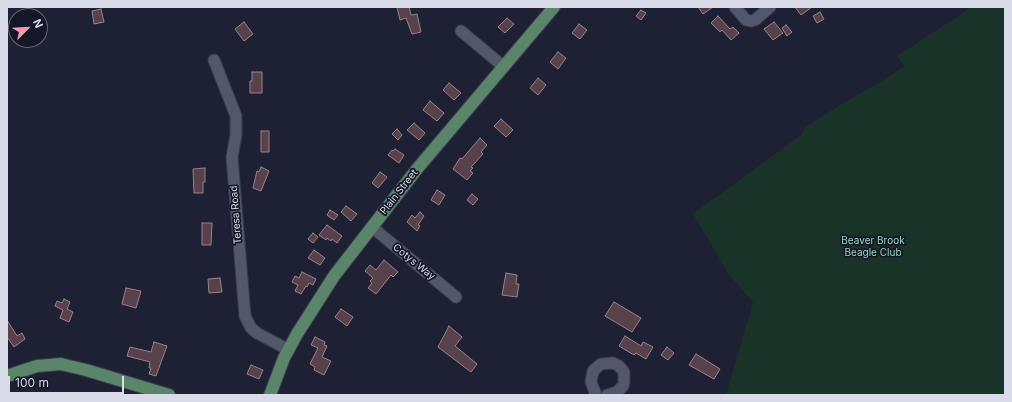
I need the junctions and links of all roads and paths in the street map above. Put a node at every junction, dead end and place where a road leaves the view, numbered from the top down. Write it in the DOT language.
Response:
graph roads {
  1 [pos="554,7"];
  2 [pos="735,7"];
  3 [pos="770,7"];
  4 [pos="461,31"];
  5 [pos="214,60"];
  6 [pos="504,67"];
  7 [pos="372,227"];
  8 [pos="456,297"];
  9 [pos="289,350"];
  10 [pos="7,376"];
  11 [pos="168,395"];
  12 [pos="270,395"];
  13 [pos="598,395"];
  14 [pos="606,395"];
  1 -- 6 [label="main road, Plain Street"];
  2 -- 3 [label="street"];
  4 -- 6 [label="street"];
  5 -- 9 [label="street, Teresa Road"];
  6 -- 7 [label="main road, Plain Street"];
  7 -- 8 [label="street, Cotys Way"];
  7 -- 9 [label="main road, Plain Street"];
  9 -- 12 [label="main road, Plain Street"];
  10 -- 11 [label="main road"];
  13 -- 14 [label="street"];
  13 -- 14 [label="street"];
}
